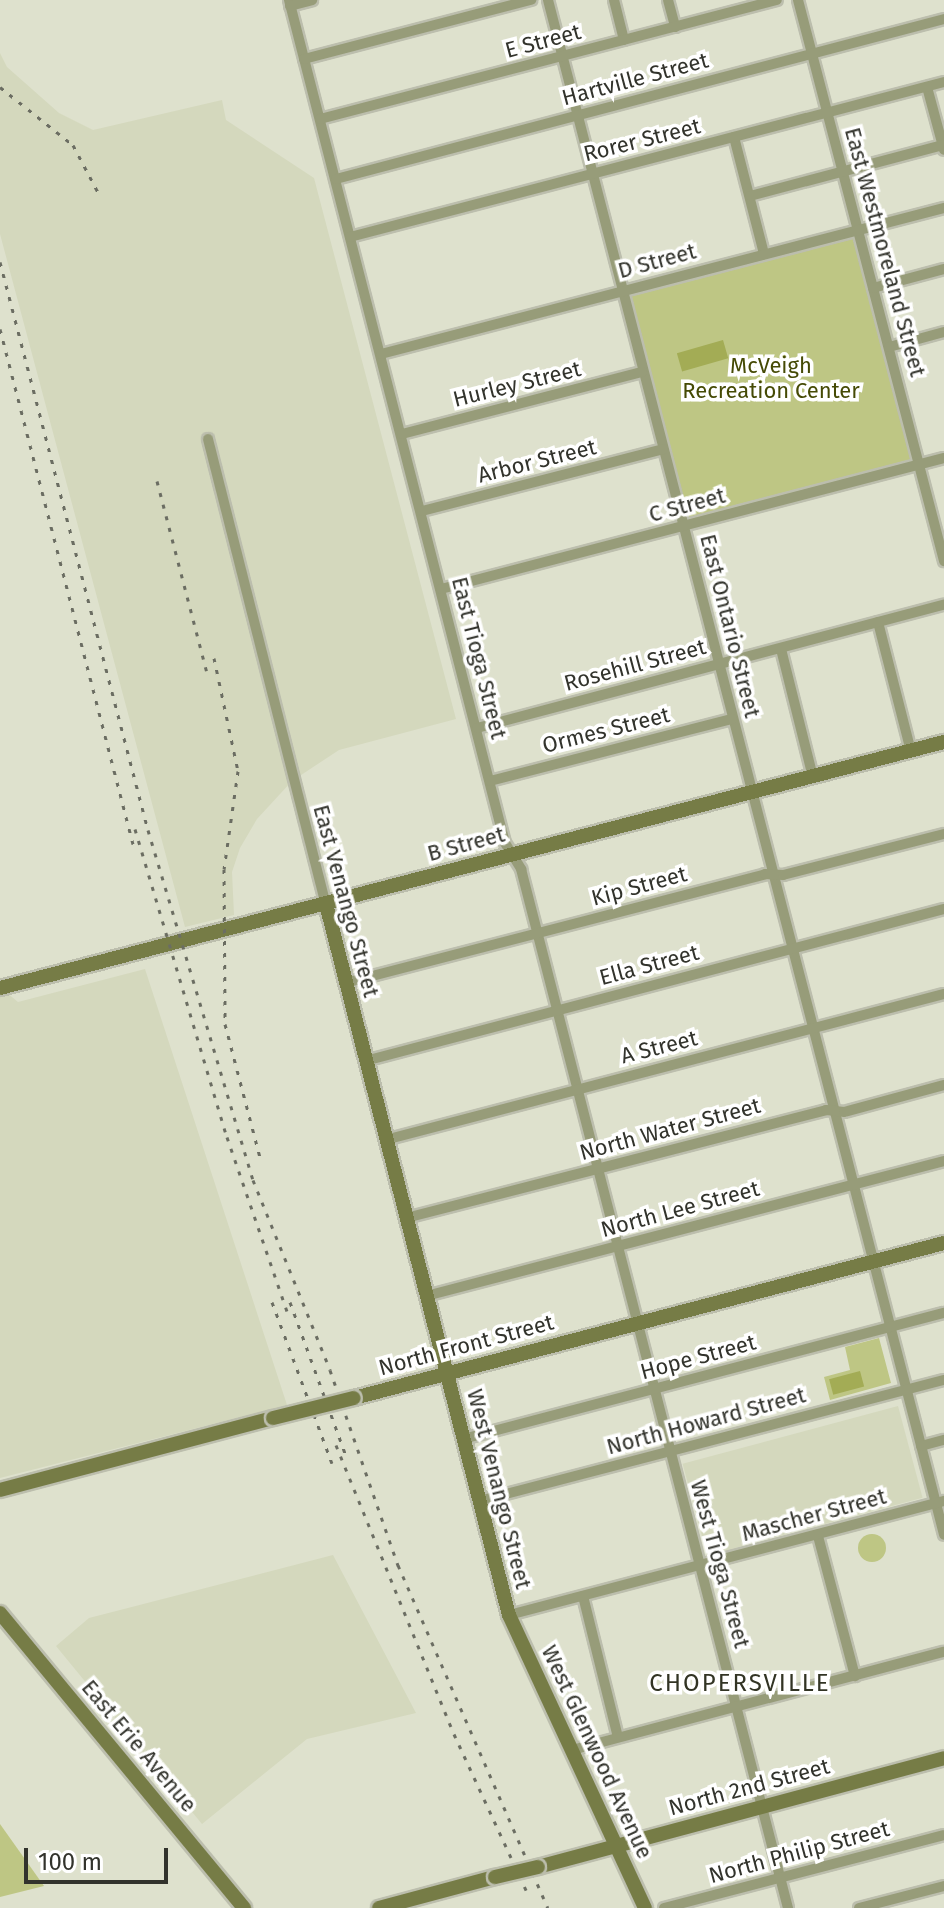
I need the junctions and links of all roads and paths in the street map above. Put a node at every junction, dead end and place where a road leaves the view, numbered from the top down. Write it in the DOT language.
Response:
graph roads {
  1 [pos="312,0"];
  2 [pos="531,0"];
  3 [pos="548,0"];
  4 [pos="614,0"];
  5 [pos="668,0"];
  6 [pos="727,0"];
  7 [pos="777,0"];
  8 [pos="798,0"];
  9 [pos="289,3"];
  10 [pos="730,12"];
  11 [pos="944,19"];
  12 [pos="675,27"];
  13 [pos="624,40"];
  14 [pos="812,54"];
  15 [pos="563,57"];
  16 [pos="304,59"];
  17 [pos="944,82"];
  18 [pos="927,87"];
  19 [pos="827,111"];
  20 [pos="577,115"];
  21 [pos="320,119"];
  22 [pos="734,137"];
  23 [pos="943,147"];
  24 [pos="843,169"];
  25 [pos="593,174"];
  26 [pos="336,179"];
  27 [pos="750,196"];
  28 [pos="944,208"];
  29 [pos="858,230"];
  30 [pos="350,237"];
  31 [pos="764,254"];
  32 [pos="944,269"];
  33 [pos="873,288"];
  34 [pos="622,291"];
  35 [pos="944,332"];
  36 [pos="889,347"];
  37 [pos="381,354"];
  38 [pos="642,372"];
  39 [pos="402,434"];
  40 [pos="208,439"];
  41 [pos="663,449"];
  42 [pos="944,458"];
  43 [pos="919,465"];
  44 [pos="422,511"];
  45 [pos="684,526"];
  46 [pos="944,561"];
  47 [pos="441,589"];
  48 [pos="944,605"];
  49 [pos="878,622"];
  50 [pos="781,649"];
  51 [pos="719,663"];
  52 [pos="732,719"];
  53 [pos="477,728"];
  54 [pos="944,742"];
  55 [pos="911,751"];
  56 [pos="813,777"];
  57 [pos="490,781"];
  58 [pos="752,792"];
  59 [pos="944,834"];
  60 [pos="514,854"];
  61 [pos="774,875"];
  62 [pos="326,904"];
  63 [pos="944,909"];
  64 [pos="536,934"];
  65 [pos="793,949"];
  66 [pos="345,983"];
  67 [pos="0,988"];
  68 [pos="944,994"];
  69 [pos="557,1010"];
  70 [pos="813,1028"];
  71 [pos="365,1061"];
  72 [pos="944,1085"];
  73 [pos="577,1089"];
  74 [pos="834,1112"];
  75 [pos="385,1140"];
  76 [pos="944,1161"];
  77 [pos="598,1169"];
  78 [pos="853,1184"];
  79 [pos="406,1218"];
  80 [pos="944,1243"];
  81 [pos="618,1246"];
  82 [pos="874,1262"];
  83 [pos="426,1296"];
  84 [pos="944,1313"];
  85 [pos="638,1323"];
  86 [pos="890,1327"];
  87 [pos="446,1373"];
  88 [pos="944,1380"];
  89 [pos="654,1389"];
  90 [pos="906,1390"];
  91 [pos="463,1439"];
  92 [pos="944,1440"];
  93 [pos="921,1446"];
  94 [pos="670,1451"];
  95 [pos="0,1490"];
  96 [pos="479,1501"];
  97 [pos="940,1502"];
  98 [pos="944,1535"];
  99 [pos="818,1536"];
  100 [pos="700,1566"];
  101 [pos="583,1596"];
  102 [pos="0,1613"];
  103 [pos="509,1615"];
  104 [pos="944,1652"];
  105 [pos="855,1676"];
  106 [pos="736,1707"];
  107 [pos="618,1737"];
  108 [pos="572,1750"];
  109 [pos="944,1758"];
  110 [pos="762,1806"];
  111 [pos="944,1835"];
  112 [pos="616,1845"];
  113 [pos="781,1878"];
  114 [pos="944,1886"];
  115 [pos="244,1908"];
  116 [pos="379,1908"];
  117 [pos="645,1908"];
  118 [pos="664,1908"];
  119 [pos="788,1908"];
  120 [pos="859,1908"];
  1 -- 9 [label="street"];
  2 -- 16 [label="street"];
  3 -- 15 [label="street, East Ontario Street"];
  4 -- 13 [label="street"];
  5 -- 12 [label="street"];
  6 -- 10 [label="street"];
  7 -- 10 [label="street, E Street"];
  8 -- 14 [label="street, East Westmoreland Street"];
  9 -- 16 [label="street, East Tioga Street"];
  10 -- 12 [label="street, E Street"];
  11 -- 14 [label="street, Hartville Street"];
  12 -- 13 [label="street, E Street"];
  13 -- 15 [label="street, E Street"];
  14 -- 19 [label="street, East Westmoreland Street"];
  14 -- 20 [label="street, Hartville Street"];
  15 -- 20 [label="street, East Ontario Street"];
  15 -- 21 [label="street, E Street"];
  16 -- 21 [label="street, East Tioga Street"];
  17 -- 18 [label="street, Rorer Street"];
  18 -- 19 [label="street, Rorer Street"];
  18 -- 23 [label="street"];
  19 -- 22 [label="street, Rorer Street"];
  19 -- 24 [label="street, East Westmoreland Street"];
  20 -- 25 [label="street, East Ontario Street"];
  20 -- 26 [label="street, Hartville Street"];
  21 -- 26 [label="street, East Tioga Street"];
  22 -- 25 [label="street, Rorer Street"];
  22 -- 27 [label="street"];
  23 -- 24 [label="street"];
  24 -- 27 [label="street"];
  24 -- 29 [label="street, East Westmoreland Street"];
  25 -- 30 [label="street, Rorer Street"];
  25 -- 34 [label="street, East Ontario Street"];
  26 -- 30 [label="street, East Tioga Street"];
  27 -- 31 [label="street"];
  28 -- 29 [label="street, D Street"];
  29 -- 31 [label="street, D Street"];
  29 -- 33 [label="street, East Westmoreland Street"];
  30 -- 37 [label="street, East Tioga Street"];
  31 -- 34 [label="street, D Street"];
  32 -- 33 [label="street"];
  33 -- 36 [label="street, East Westmoreland Street"];
  34 -- 37 [label="street, D Street"];
  34 -- 38 [label="street, East Ontario Street"];
  35 -- 36 [label="street"];
  36 -- 43 [label="street, East Westmoreland Street"];
  37 -- 39 [label="street, East Tioga Street"];
  38 -- 39 [label="street, Hurley Street"];
  38 -- 41 [label="street, East Ontario Street"];
  39 -- 44 [label="street, East Tioga Street"];
  40 -- 62 [label="street, East Venango Street"];
  41 -- 44 [label="street, Arbor Street"];
  41 -- 45 [label="street, East Ontario Street"];
  42 -- 43 [label="street, C Street"];
  43 -- 45 [label="street, C Street"];
  43 -- 46 [label="street, East Westmoreland Street"];
  44 -- 47 [label="street, East Tioga Street"];
  45 -- 47 [label="street, C Street"];
  45 -- 51 [label="street, East Ontario Street"];
  47 -- 53 [label="street, East Tioga Street"];
  48 -- 49 [label="street, Rosehill Street"];
  49 -- 50 [label="street, Rosehill Street"];
  49 -- 55 [label="street"];
  50 -- 51 [label="street, Rosehill Street"];
  50 -- 56 [label="street"];
  51 -- 52 [label="street, East Ontario Street"];
  51 -- 53 [label="street, Rosehill Street"];
  52 -- 57 [label="street, Ormes Street"];
  52 -- 58 [label="street, East Ontario Street"];
  53 -- 57 [label="street, East Tioga Street"];
  54 -- 55 [label="main road, B Street"];
  55 -- 56 [label="main road, B Street"];
  56 -- 58 [label="main road, B Street"];
  57 -- 60 [label="street, East Tioga Street"];
  58 -- 60 [label="main road, B Street"];
  58 -- 61 [label="street, East Ontario Street"];
  59 -- 61 [label="street, Kip Street"];
  60 -- 62 [label="main road, B Street"];
  60 -- 64 [label="street, East Tioga Street"];
  61 -- 64 [label="street, Kip Street"];
  61 -- 65 [label="street, East Ontario Street"];
  62 -- 66 [label="main road, East Venango Street"];
  62 -- 67 [label="main road, B Street"];
  63 -- 65 [label="street, Ella Street"];
  64 -- 66 [label="street, Kip Street"];
  64 -- 69 [label="street, East Tioga Street"];
  65 -- 69 [label="street, Ella Street"];
  65 -- 70 [label="street, East Ontario Street"];
  66 -- 71 [label="main road, East Venango Street"];
  68 -- 70 [label="street, A Street"];
  69 -- 71 [label="street, Ella Street"];
  69 -- 73 [label="street, East Tioga Street"];
  70 -- 73 [label="street, A Street"];
  70 -- 74 [label="street, East Ontario Street"];
  71 -- 75 [label="main road, East Venango Street"];
  72 -- 74 [label="street, North Water Street"];
  73 -- 75 [label="street, A Street"];
  73 -- 77 [label="street, East Tioga Street"];
  74 -- 77 [label="street, North Water Street"];
  74 -- 78 [label="street, East Ontario Street"];
  75 -- 79 [label="main road, East Venango Street"];
  76 -- 78 [label="street, North Lee Street"];
  77 -- 79 [label="street, North Water Street"];
  77 -- 81 [label="street, East Tioga Street"];
  78 -- 81 [label="street, North Lee Street"];
  78 -- 82 [label="street, East Ontario Street"];
  79 -- 83 [label="main road, East Venango Street"];
  80 -- 82 [label="main road, North Front Street"];
  81 -- 83 [label="street, North Lee Street"];
  81 -- 85 [label="street, East Tioga Street"];
  82 -- 85 [label="main road, North Front Street"];
  82 -- 86 [label="street, East Ontario Street"];
  83 -- 87 [label="main road, East Venango Street"];
  84 -- 86 [label="street, Hope Street"];
  85 -- 87 [label="main road, North Front Street"];
  85 -- 89 [label="street, West Tioga Street"];
  86 -- 89 [label="street, Hope Street"];
  86 -- 90 [label="street, East Ontario Street"];
  87 -- 91 [label="main road, West Venango Street"];
  87 -- 95 [label="main road, North Front Street, bridge"];
  88 -- 90 [label="street, North Howard Street"];
  89 -- 91 [label="street, Hope Street"];
  89 -- 94 [label="street, West Tioga Street"];
  90 -- 93 [label="street, East Ontario Street"];
  90 -- 94 [label="street, North Howard Street"];
  91 -- 96 [label="main road, West Venango Street"];
  92 -- 93 [label="street"];
  93 -- 97 [label="street, East Ontario Street"];
  94 -- 96 [label="street, North Howard Street"];
  94 -- 100 [label="street, West Tioga Street"];
  96 -- 103 [label="main road, West Venango Street"];
  97 -- 98 [label="street, East Ontario Street"];
  97 -- 99 [label="street, Mascher Street"];
  99 -- 100 [label="street, Mascher Street"];
  99 -- 105 [label="street"];
  100 -- 101 [label="street, Mascher Street"];
  100 -- 106 [label="street, West Tioga Street"];
  101 -- 103 [label="street, Mascher Street"];
  101 -- 107 [label="street"];
  102 -- 115 [label="main road, East Erie Avenue"];
  103 -- 108 [label="main road, West Glenwood Avenue"];
  104 -- 105 [label="street"];
  105 -- 106 [label="street"];
  106 -- 107 [label="street"];
  106 -- 110 [label="street, West Tioga Street"];
  107 -- 108 [label="street"];
  108 -- 112 [label="main road, West Glenwood Avenue"];
  109 -- 110 [label="main road, North 2nd Street"];
  110 -- 112 [label="main road, North 2nd Street"];
  110 -- 113 [label="street, West Tioga Street"];
  111 -- 113 [label="street, North Philip Street"];
  112 -- 116 [label="main road, North 2nd Street, bridge"];
  112 -- 117 [label="main road, West Glenwood Avenue"];
  113 -- 118 [label="street, North Philip Street"];
  113 -- 119 [label="street, West Tioga Street"];
  114 -- 120 [label="street"];
}
